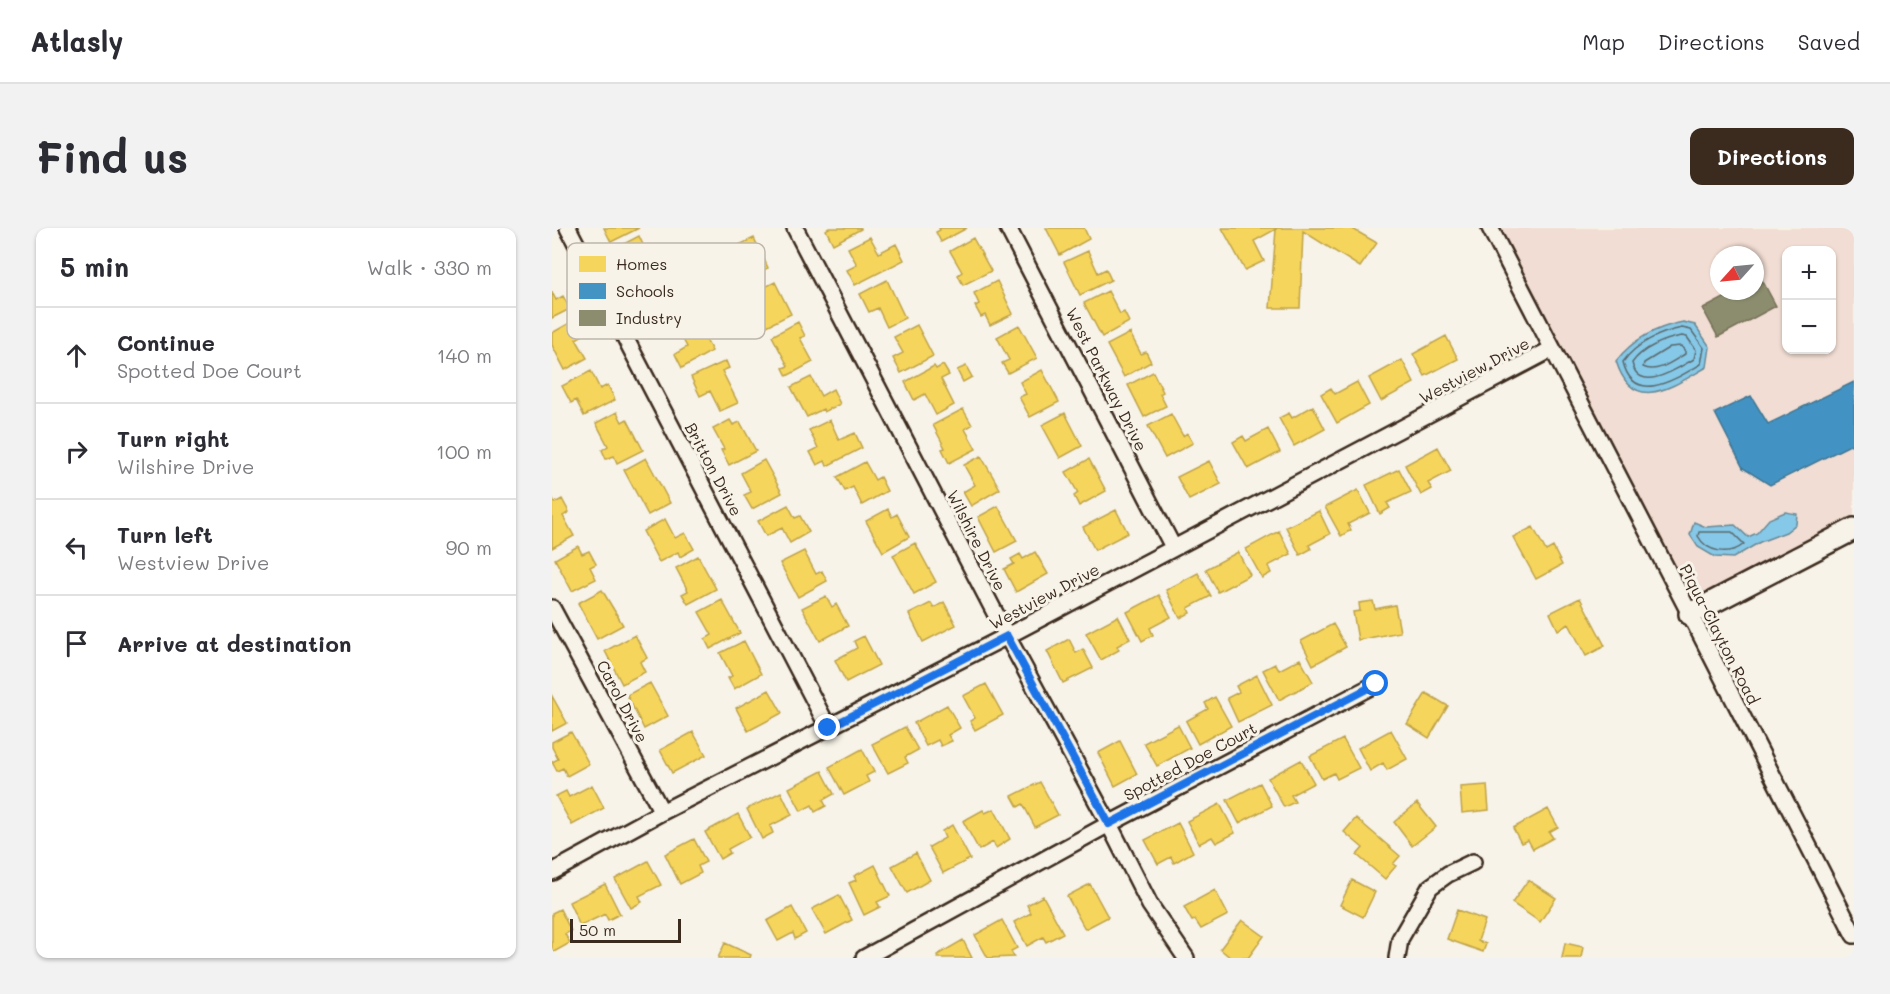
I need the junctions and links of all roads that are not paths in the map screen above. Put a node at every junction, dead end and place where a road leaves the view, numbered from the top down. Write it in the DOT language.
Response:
graph roads {
  1 [pos="568,228"];
  2 [pos="795,228"];
  3 [pos="1008,228"];
  4 [pos="1490,228"];
  5 [pos="576,243"];
  6 [pos="626,339"];
  7 [pos="1552,349"];
  8 [pos="1854,529"];
  9 [pos="1173,547"];
  10 [pos="552,608"];
  11 [pos="1690,614"];
  12 [pos="1007,636"];
  13 [pos="1376,684"];
  14 [pos="828,728"];
  15 [pos="662,812"];
  16 [pos="1109,824"];
  17 [pos="1473,862"];
  18 [pos="552,872"];
  19 [pos="1854,935"];
  20 [pos="864,958"];
  21 [pos="1186,958"];
  22 [pos="1397,958"];
  1 -- 5 [label="street, Britton Drive"];
  2 -- 12 [label="street, Wilshire Drive"];
  3 -- 9 [label="street, West Parkway Drive"];
  4 -- 7 [label="street, Piqua-Clayton Road"];
  6 -- 14 [label="street, Britton Drive"];
  7 -- 9 [label="street, Westview Drive"];
  7 -- 11 [label="street, Piqua-Clayton Road"];
  8 -- 11 [label="street"];
  9 -- 12 [label="street, Westview Drive"];
  10 -- 15 [label="street, Carol Drive"];
  11 -- 19 [label="street, Piqua-Clayton Road"];
  12 -- 14 [label="street, Westview Drive"];
  12 -- 16 [label="street, Wilshire Drive"];
  13 -- 16 [label="street, Spotted Doe Court"];
  14 -- 15 [label="street, Westview Drive"];
  15 -- 18 [label="street, Westview Drive"];
  16 -- 20 [label="street, Spotted Doe Court"];
  16 -- 21 [label="street, Wilshire Drive"];
  17 -- 22 [label="street"];
}
